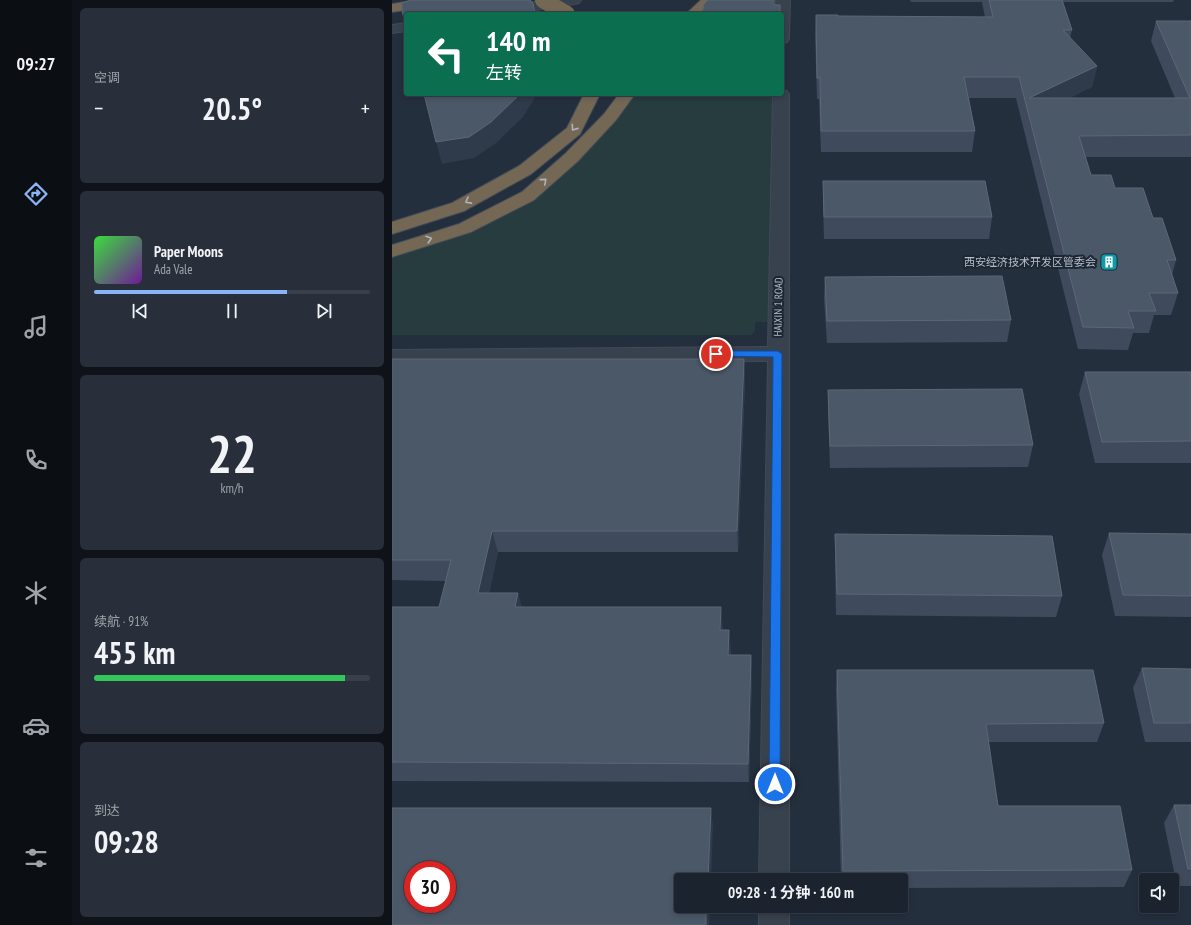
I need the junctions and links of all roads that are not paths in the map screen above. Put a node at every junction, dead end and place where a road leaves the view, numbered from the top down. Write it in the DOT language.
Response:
graph roads {
  1 [pos="445,0"];
  2 [pos="543,0"];
  3 [pos="574,0"];
  4 [pos="710,0"];
  5 [pos="782,0"];
  6 [pos="392,8"];
  7 [pos="495,12"];
  8 [pos="564,12"];
  9 [pos="695,12"];
  10 [pos="782,12"];
  11 [pos="404,27"];
  12 [pos="392,30"];
  13 [pos="591,96"];
  14 [pos="626,96"];
  15 [pos="781,96"];
  16 [pos="392,228"];
  17 [pos="392,251"];
  18 [pos="778,354"];
  19 [pos="392,357"];
  20 [pos="774,873"];
  21 [pos="774,913"];
  22 [pos="774,925"];
  1 -- 6 [label="highway"];
  2 -- 8 [label="highway, bridge"];
  3 -- 7 [label="street"];
  4 -- 9 [label="highway"];
  5 -- 10 [label="street"];
  11 -- 12 [label="street"];
  13 -- 16 [label="highway, one-way"];
  17 -- 14 [label="highway, one-way"];
  15 -- 18 [label="street, HAIXIN 1 ROAD"];
  18 -- 19 [label="street"];
  18 -- 20 [label="street, HAIXIN 1 ROAD"];
  21 -- 22 [label="street"];
}
